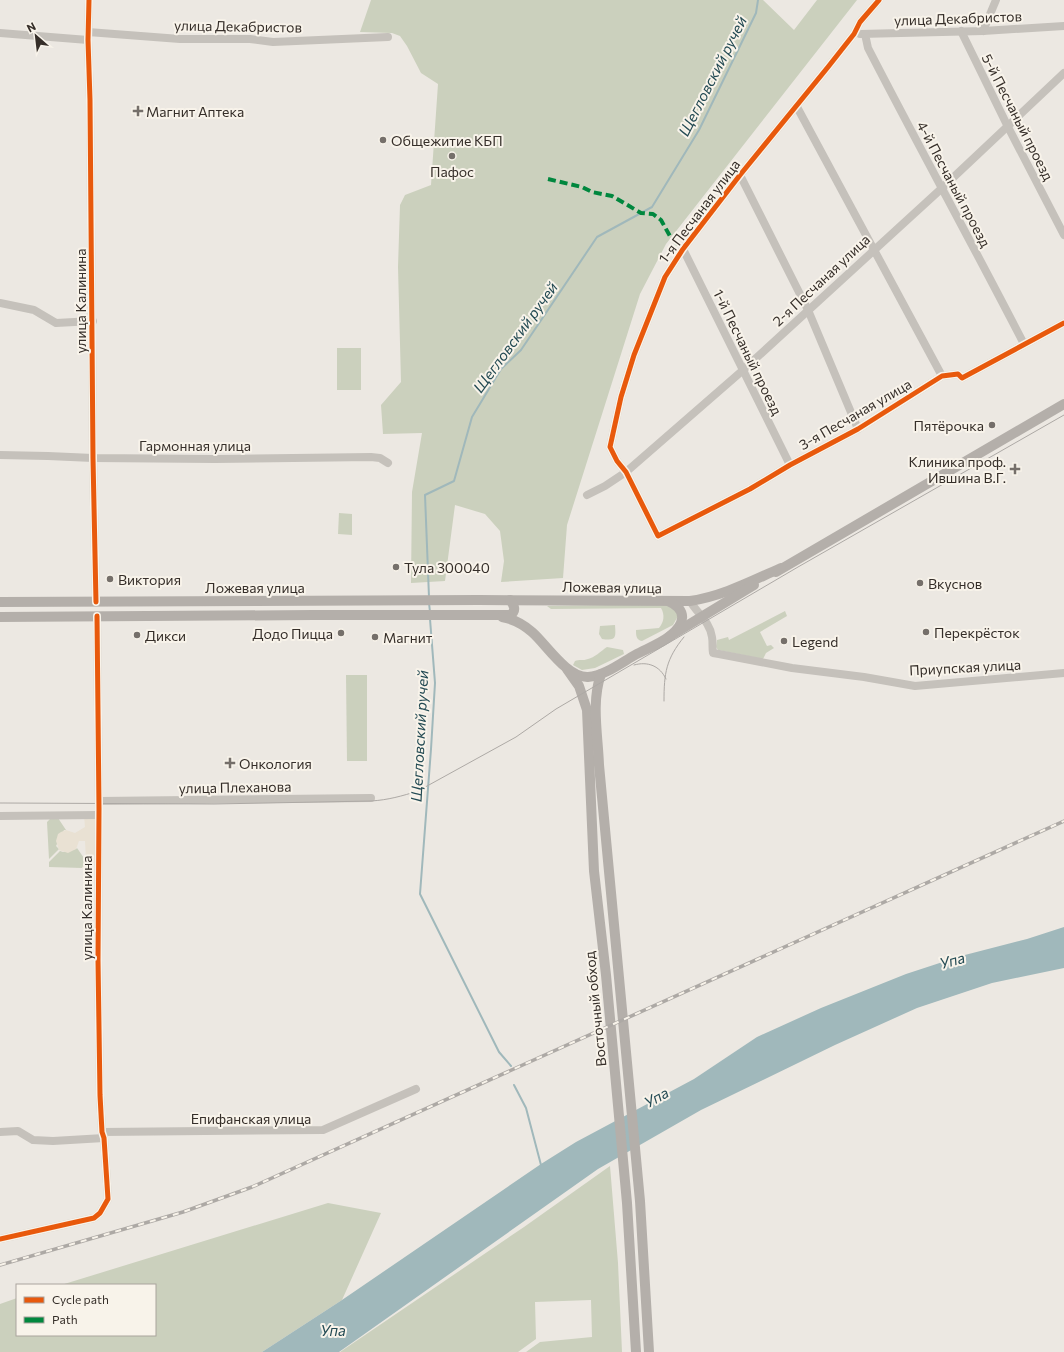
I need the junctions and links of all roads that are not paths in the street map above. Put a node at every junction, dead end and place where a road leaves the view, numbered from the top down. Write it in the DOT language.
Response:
graph roads {
  1 [pos="89,0"];
  2 [pos="879,0"];
  3 [pos="996,0"];
  4 [pos="1064,26"];
  5 [pos="960,31"];
  6 [pos="983,31"];
  7 [pos="0,33"];
  8 [pos="854,34"];
  9 [pos="865,34"];
  10 [pos="88,36"];
  11 [pos="388,37"];
  12 [pos="1064,73"];
  13 [pos="797,107"];
  14 [pos="1008,127"];
  15 [pos="740,175"];
  16 [pos="941,189"];
  17 [pos="1064,235"];
  18 [pos="682,249"];
  19 [pos="873,250"];
  20 [pos="0,303"];
  21 [pos="808,310"];
  22 [pos="93,321"];
  23 [pos="1064,323"];
  24 [pos="1024,344"];
  25 [pos="742,370"];
  26 [pos="942,376"];
  27 [pos="1064,404"];
  28 [pos="858,429"];
  29 [pos="0,455"];
  30 [pos="93,458"];
  31 [pos="388,463"];
  32 [pos="790,465"];
  33 [pos="626,472"];
  34 [pos="587,495"];
  35 [pos="658,536"];
  36 [pos="781,568"];
  37 [pos="402,600"];
  38 [pos="510,600"];
  39 [pos="668,601"];
  40 [pos="690,601"];
  41 [pos="0,602"];
  42 [pos="96,602"];
  43 [pos="401,615"];
  44 [pos="487,615"];
  45 [pos="97,616"];
  46 [pos="0,617"];
  47 [pos="703,617"];
  48 [pos="670,636"];
  49 [pos="567,669"];
  50 [pos="1064,673"];
  51 [pos="601,674"];
  52 [pos="371,798"];
  53 [pos="98,801"];
  54 [pos="99,815"];
  55 [pos="0,816"];
  56 [pos="416,1089"];
  57 [pos="0,1132"];
  58 [pos="103,1135"];
  59 [pos="0,1239"];
  60 [pos="636,1352"];
  61 [pos="650,1352"];
  1 -- 10 [label="street, улица Калинина"];
  2 -- 8 [label="street, 1-я Песчаная улица"];
  3 -- 6 [label="street"];
  4 -- 6 [label="street, улица Декабристов"];
  5 -- 6 [label="street, улица Декабристов"];
  5 -- 9 [label="street, улица Декабристов"];
  5 -- 14 [label="street, 5-й Песчаный проезд"];
  7 -- 10 [label="street, улица Декабристов"];
  8 -- 9 [label="street, улица Декабристов"];
  8 -- 13 [label="street, 1-я Песчаная улица"];
  9 -- 16 [label="street, 4-й Песчаный проезд"];
  10 -- 11 [label="street, улица Декабристов"];
  10 -- 22 [label="street, улица Калинина"];
  12 -- 14 [label="street, 2-я Песчаная улица"];
  13 -- 15 [label="street, 1-я Песчаная улица"];
  13 -- 19 [label="street"];
  14 -- 16 [label="street, 2-я Песчаная улица"];
  14 -- 17 [label="street, 5-й Песчаный проезд"];
  15 -- 18 [label="street, 1-я Песчаная улица"];
  15 -- 21 [label="street"];
  16 -- 19 [label="street, 2-я Песчаная улица"];
  16 -- 24 [label="street, 4-й Песчаный проезд"];
  18 -- 25 [label="street, 1-й Песчаный проезд"];
  18 -- 33 [label="street, 1-я Песчаная улица"];
  19 -- 21 [label="street, 2-я Песчаная улица"];
  19 -- 26 [label="street"];
  20 -- 22 [label="street"];
  21 -- 25 [label="street, 2-я Песчаная улица"];
  21 -- 28 [label="street"];
  22 -- 30 [label="street, улица Калинина"];
  23 -- 24 [label="street"];
  24 -- 26 [label="street"];
  25 -- 32 [label="street, 1-й Песчаный проезд"];
  25 -- 33 [label="street, 2-я Песчаная улица"];
  26 -- 28 [label="street, 3-я Песчаная улица"];
  27 -- 36 [label="main road"];
  28 -- 32 [label="street, 3-я Песчаная улица"];
  29 -- 30 [label="street, Гармонная улица"];
  30 -- 31 [label="street, Гармонная улица"];
  30 -- 42 [label="street, улица Калинина"];
  32 -- 35 [label="street, 3-я Песчаная улица"];
  33 -- 34 [label="street, 2-я Песчаная улица"];
  33 -- 35 [label="street, 1-я Песчаная улица"];
  36 -- 40 [label="main road"];
  36 -- 47 [label="main road"];
  37 -- 38 [label="main road, Ложевая улица"];
  37 -- 42 [label="main road, Ложевая улица"];
  37 -- 43 [label="main road"];
  38 -- 39 [label="main road, Ложевая улица"];
  38 -- 44 [label="main road, Ложевая улица"];
  39 -- 40 [label="main road"];
  39 -- 48 [label="main road, Ложевая улица"];
  40 -- 47 [label="street, Приупская улица"];
  41 -- 42 [label="main road, Ложевая улица"];
  42 -- 45 [label="main road, улица Калинина"];
  43 -- 44 [label="main road, Ложевая улица"];
  43 -- 45 [label="main road, Ложевая улица"];
  44 -- 49 [label="main road, Ложевая улица"];
  45 -- 46 [label="main road, Ложевая улица"];
  45 -- 53 [label="street, улица Калинина"];
  47 -- 48 [label="main road"];
  47 -- 50 [label="street, Приупская улица"];
  48 -- 51 [label="main road, Ложевая улица"];
  49 -- 51 [label="main road, Ложевая улица"];
  49 -- 60 [label="main road, Восточный обход"];
  51 -- 61 [label="main road, Восточный обход"];
  52 -- 53 [label="street, улица Плеханова"];
  53 -- 54 [label="street, улица Калинина"];
  54 -- 55 [label="street"];
  54 -- 58 [label="street, улица Калинина"];
  56 -- 58 [label="street, Епифанская улица"];
  57 -- 58 [label="street, Епифанская улица"];
  58 -- 59 [label="street, улица Калинина"];
}
